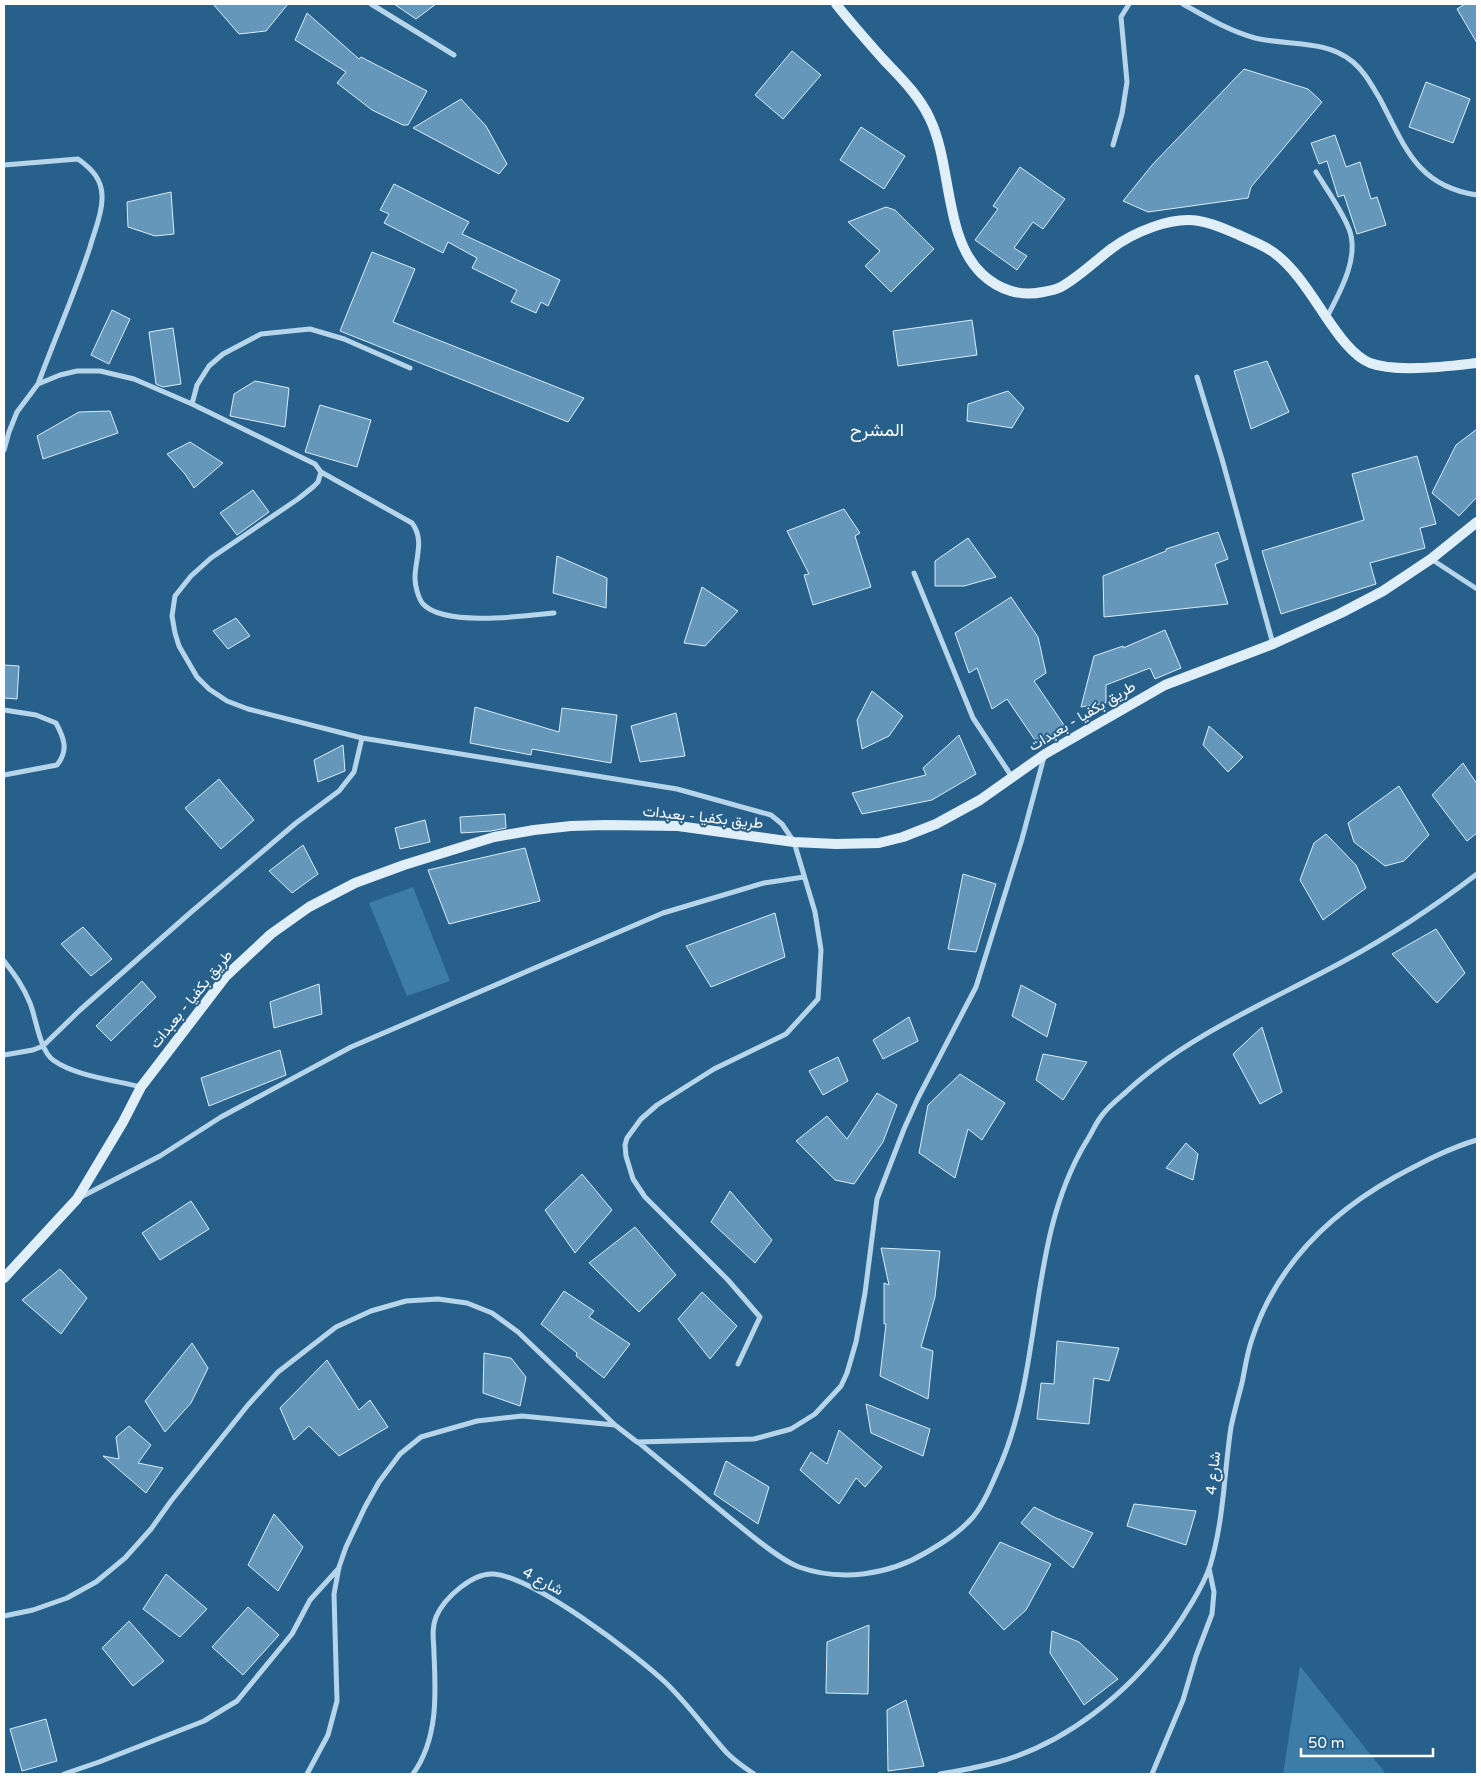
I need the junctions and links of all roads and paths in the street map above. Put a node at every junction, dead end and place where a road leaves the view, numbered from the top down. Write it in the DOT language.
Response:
graph roads {
  1 [pos="371,4"];
  2 [pos="836,4"];
  3 [pos="1129,4"];
  4 [pos="1183,4"];
  5 [pos="454,55"];
  6 [pos="1114,145"];
  7 [pos="4,165"];
  8 [pos="1316,172"];
  9 [pos="1477,195"];
  10 [pos="1326,317"];
  11 [pos="1477,363"];
  12 [pos="410,368"];
  13 [pos="1197,377"];
  14 [pos="38,384"];
  15 [pos="192,404"];
  16 [pos="4,450"];
  17 [pos="321,472"];
  18 [pos="1477,522"];
  19 [pos="1431,559"];
  20 [pos="914,573"];
  21 [pos="1477,590"];
  22 [pos="554,613"];
  23 [pos="1273,644"];
  24 [pos="4,710"];
  25 [pos="362,738"];
  26 [pos="1045,754"];
  27 [pos="4,775"];
  28 [pos="1012,778"];
  29 [pos="794,842"];
  30 [pos="1477,874"];
  31 [pos="804,877"];
  32 [pos="4,961"];
  33 [pos="43,1046"];
  34 [pos="4,1055"];
  35 [pos="141,1087"];
  36 [pos="1477,1140"];
  37 [pos="77,1198"];
  38 [pos="4,1278"];
  39 [pos="738,1364"];
  40 [pos="615,1425"];
  41 [pos="637,1442"];
  42 [pos="340,1567"];
  43 [pos="1209,1567"];
  44 [pos="4,1616"];
  45 [pos="64,1774"];
  46 [pos="307,1774"];
  47 [pos="413,1774"];
  48 [pos="754,1774"];
  49 [pos="940,1774"];
  50 [pos="1152,1774"];
  1 -- 5 [label="street"];
  2 -- 10 [label="main road"];
  3 -- 6 [label="street"];
  4 -- 9 [label="street"];
  7 -- 14 [label="street"];
  8 -- 10 [label="street"];
  10 -- 11 [label="main road"];
  12 -- 15 [label="street"];
  13 -- 23 [label="street"];
  14 -- 15 [label="street"];
  14 -- 16 [label="street"];
  15 -- 17 [label="street"];
  17 -- 22 [label="street"];
  17 -- 25 [label="street"];
  18 -- 19 [label="main road, طريق بكفيا - بعبدات"];
  19 -- 21 [label="street"];
  19 -- 23 [label="main road, طريق بكفيا - بعبدات"];
  20 -- 28 [label="street"];
  23 -- 26 [label="main road, طريق بكفيا - بعبدات"];
  24 -- 27 [label="street"];
  25 -- 29 [label="street"];
  25 -- 33 [label="street"];
  26 -- 28 [label="main road, طريق بكفيا - بعبدات"];
  26 -- 41 [label="street"];
  28 -- 29 [label="main road, طريق بكفيا - بعبدات"];
  29 -- 31 [label="street"];
  29 -- 35 [label="main road, طريق بكفيا - بعبدات"];
  30 -- 41 [label="street"];
  31 -- 37 [label="street"];
  31 -- 39 [label="street"];
  32 -- 33 [label="street"];
  33 -- 34 [label="street"];
  33 -- 35 [label="street"];
  35 -- 37 [label="main road, طريق بكفيا - بعبدات"];
  36 -- 43 [label="street, شارع 4"];
  37 -- 38 [label="main road, طريق بكفيا - بعبدات"];
  40 -- 41 [label="street"];
  40 -- 42 [label="street"];
  40 -- 44 [label="street"];
  42 -- 45 [label="street"];
  42 -- 46 [label="street"];
  43 -- 49 [label="street, شارع 4"];
  43 -- 50 [label="street"];
  47 -- 48 [label="street, شارع 4"];
}
